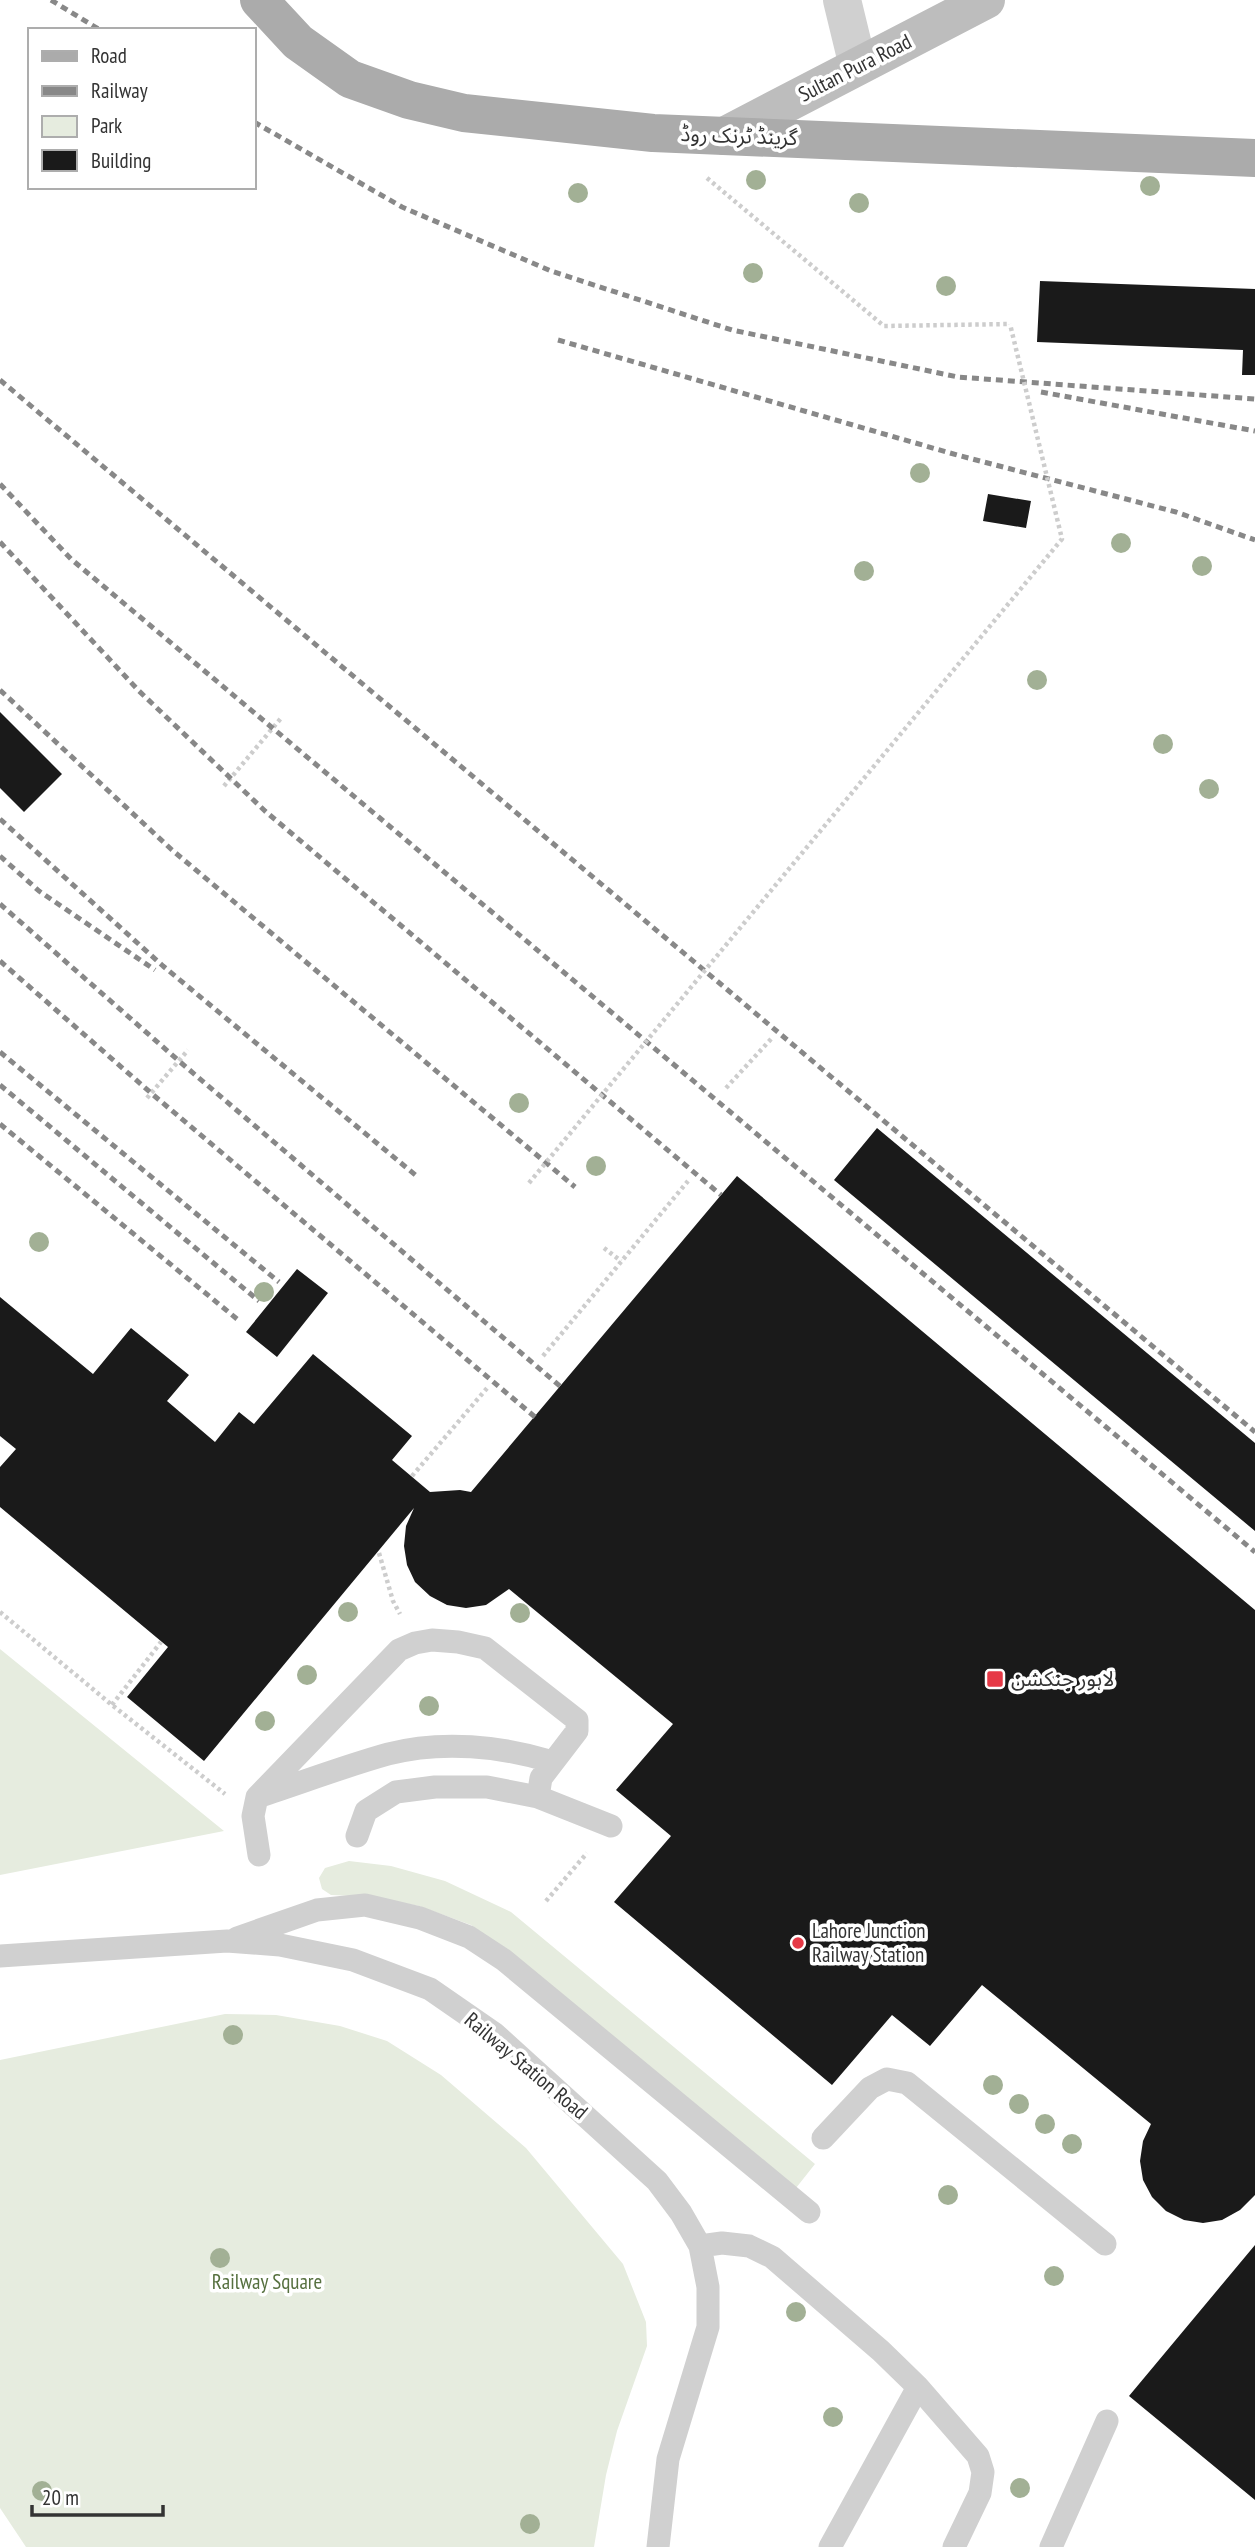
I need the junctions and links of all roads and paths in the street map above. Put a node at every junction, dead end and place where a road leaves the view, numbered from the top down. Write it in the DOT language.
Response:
graph roads {
  1 [pos="259,0"];
  2 [pos="842,0"];
  3 [pos="986,0"];
  4 [pos="858,66"];
  5 [pos="724,136"];
  6 [pos="1255,158"];
  7 [pos="705,177"];
  8 [pos="282,718"];
  9 [pos="225,786"];
  10 [pos="772,1038"];
  11 [pos="188,1050"];
  12 [pos="726,1088"];
  13 [pos="147,1098"];
  14 [pos="688,1181"];
  15 [pos="529,1183"];
  16 [pos="604,1248"];
  17 [pos="621,1261"];
  18 [pos="542,1356"];
  19 [pos="488,1387"];
  20 [pos="412,1476"];
  21 [pos="379,1553"];
  22 [pos="0,1612"];
  23 [pos="161,1642"];
  24 [pos="415,1643"];
  25 [pos="112,1705"];
  26 [pos="553,1762"];
  27 [pos="538,1797"];
  28 [pos="255,1807"];
  29 [pos="611,1826"];
  30 [pos="356,1836"];
  31 [pos="259,1855"];
  32 [pos="546,1901"];
  33 [pos="227,1941"];
  34 [pos="0,1956"];
  35 [pos="823,2138"];
  36 [pos="808,2212"];
  37 [pos="1105,2244"];
  38 [pos="700,2246"];
  39 [pos="918,2387"];
  40 [pos="1107,2421"];
  41 [pos="658,2547"];
  42 [pos="830,2547"];
  43 [pos="954,2547"];
  44 [pos="1051,2547"];
  1 -- 5 [label="main road, گرینڈ ٹرنک روڈ"];
  2 -- 4 [label="street"];
  3 -- 4 [label="main road, Sultan Pura Road"];
  4 -- 5 [label="main road, Sultan Pura Road"];
  5 -- 6 [label="main road, گرینڈ ٹرنک روڈ"];
  7 -- 15 [label="path, bridge"];
  8 -- 9 [label="path"];
  10 -- 12 [label="path"];
  11 -- 13 [label="path"];
  14 -- 17 [label="path"];
  16 -- 17 [label="path"];
  17 -- 18 [label="path"];
  19 -- 20 [label="path"];
  21 -- 24 [label="path"];
  22 -- 25 [label="path"];
  23 -- 25 [label="path"];
  24 -- 26 [label="lane"];
  24 -- 28 [label="lane"];
  25 -- 28 [label="path"];
  26 -- 27 [label="lane"];
  26 -- 28 [label="lane"];
  27 -- 29 [label="lane"];
  27 -- 30 [label="lane"];
  28 -- 31 [label="lane"];
  29 -- 32 [label="path"];
  33 -- 34 [label="lane, Railway Station Road"];
  33 -- 36 [label="lane"];
  33 -- 38 [label="lane, Railway Station Road"];
  35 -- 37 [label="lane"];
  38 -- 39 [label="lane"];
  38 -- 41 [label="lane, Railway Station Road"];
  39 -- 42 [label="lane"];
  39 -- 43 [label="lane"];
  40 -- 44 [label="lane"];
}
